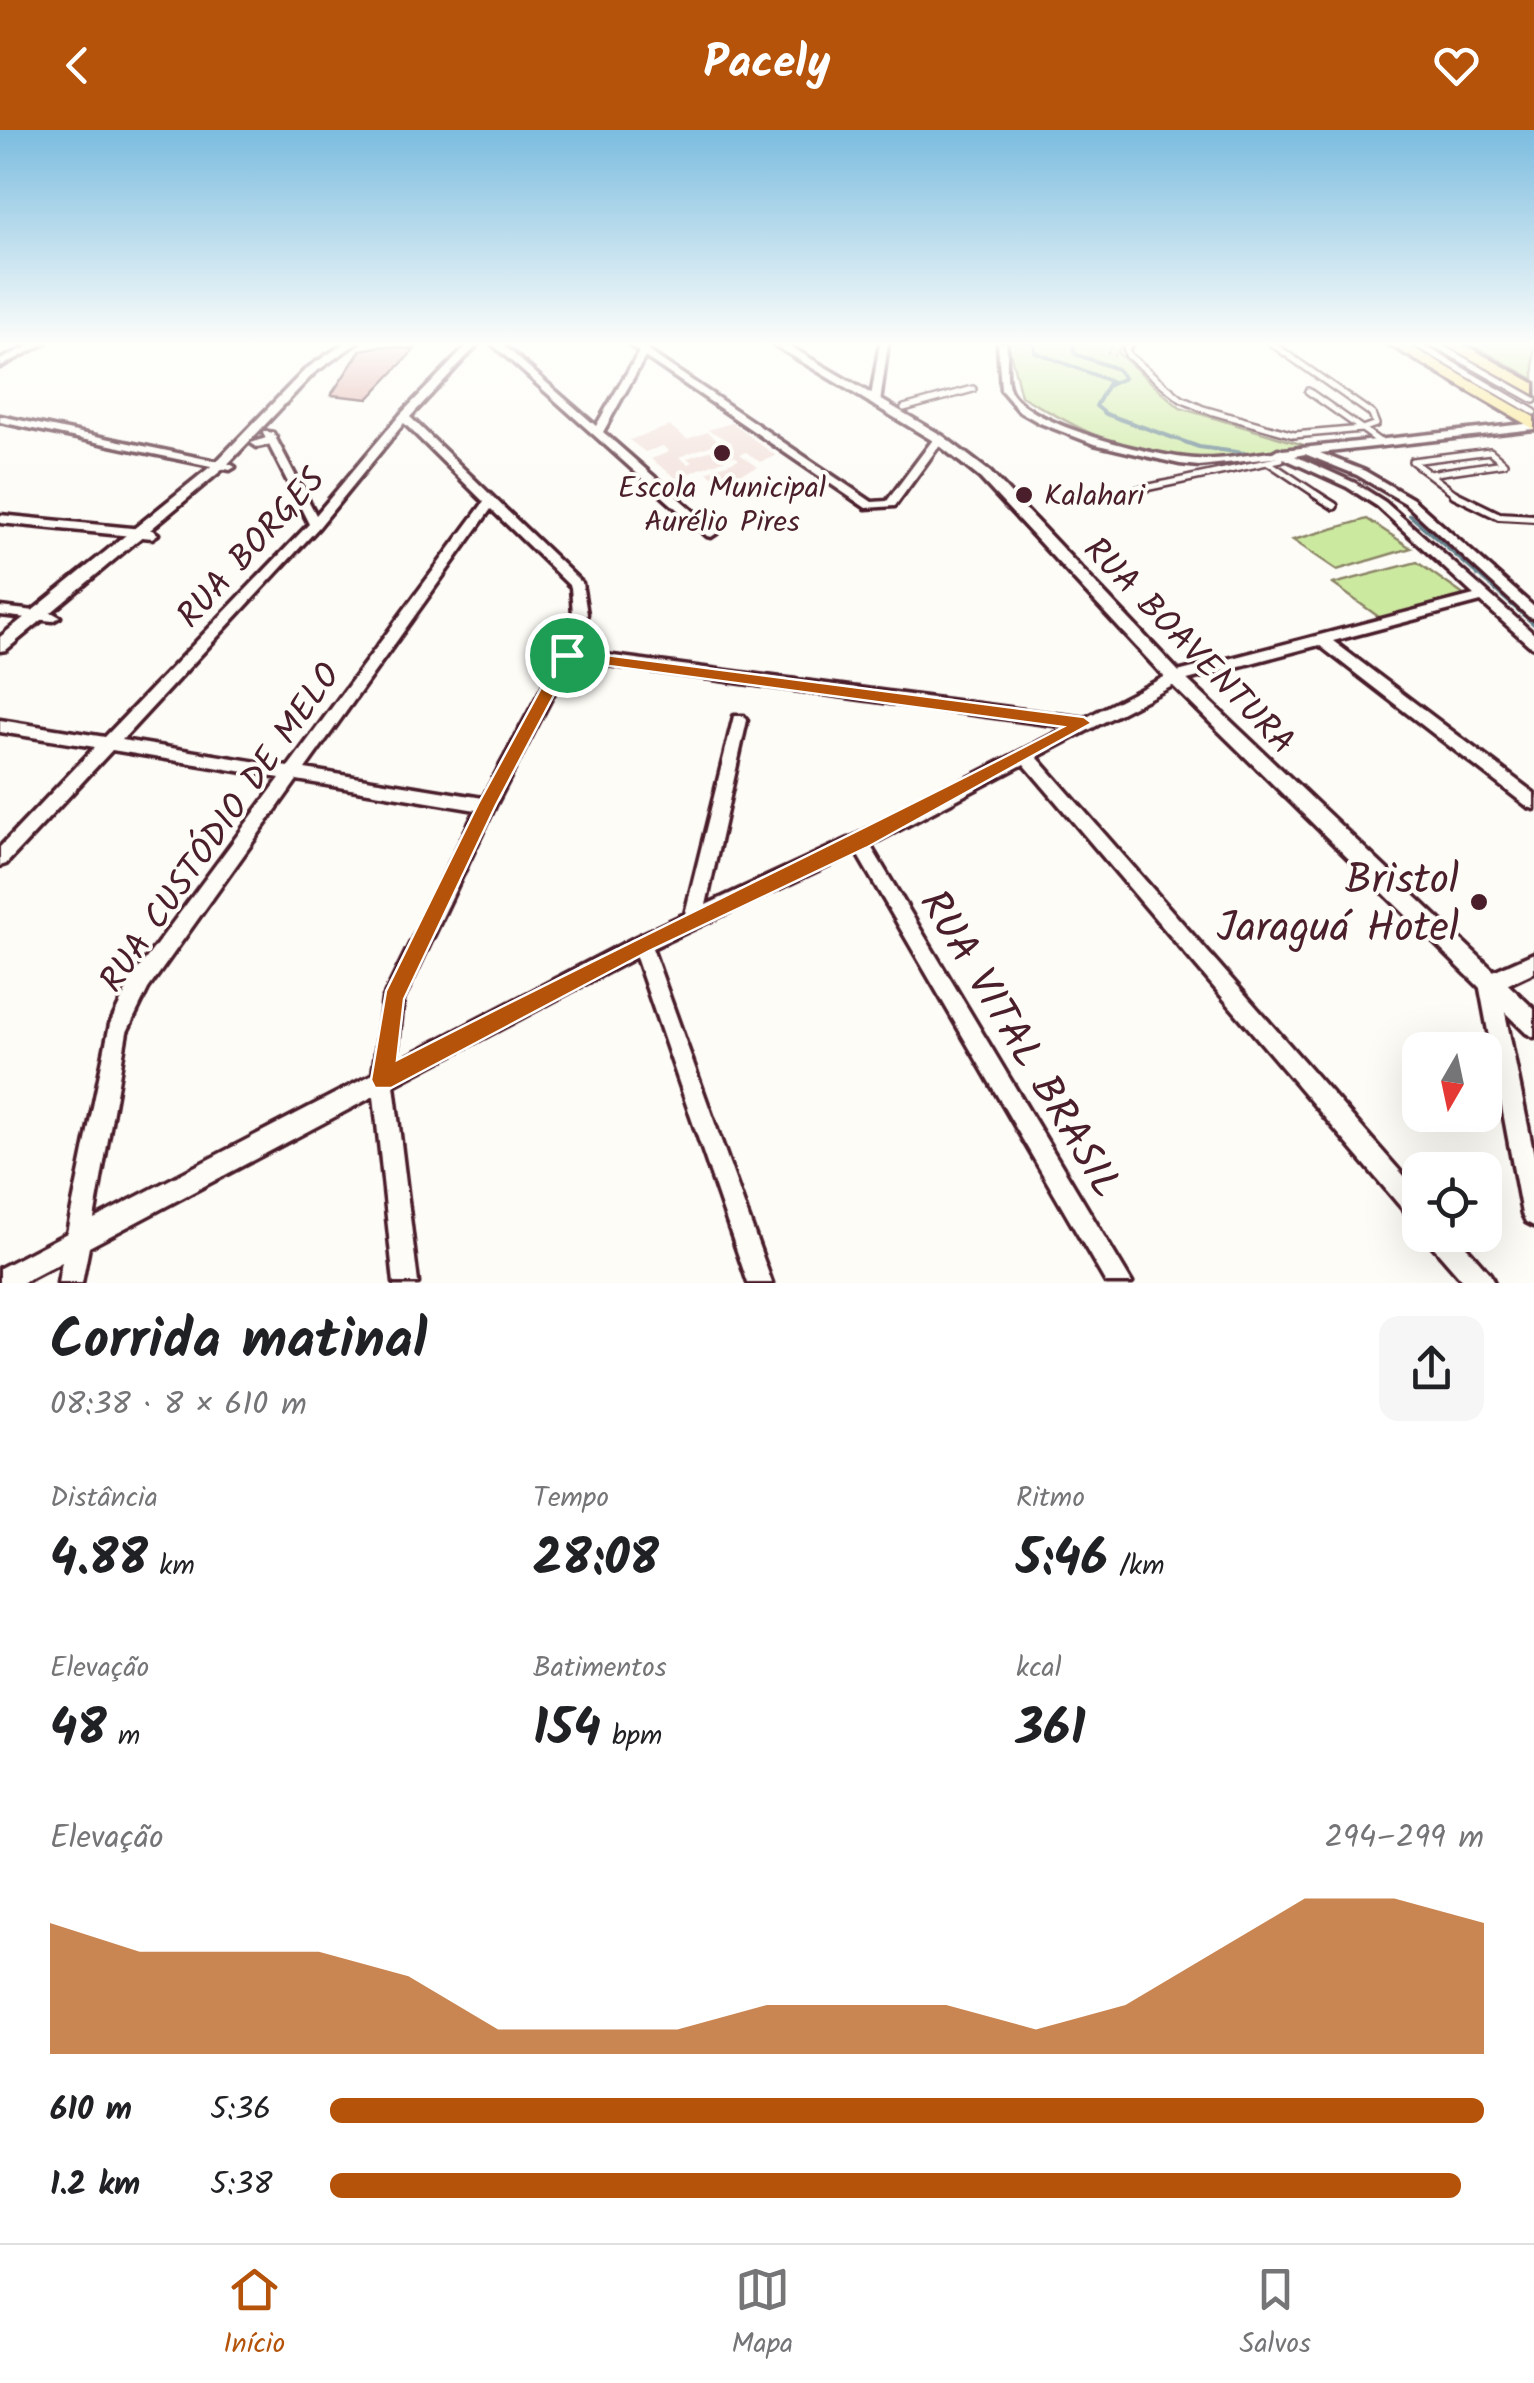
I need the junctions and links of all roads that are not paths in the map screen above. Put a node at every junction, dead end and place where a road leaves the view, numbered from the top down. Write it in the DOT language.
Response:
graph roads {
  1 [pos="284,397"];
  2 [pos="298,397"];
  3 [pos="423,397"];
  4 [pos="556,397"];
  5 [pos="618,397"];
  6 [pos="716,397"];
  7 [pos="870,397"];
  8 [pos="889,397"];
  9 [pos="938,397"];
  10 [pos="1009,397"];
  11 [pos="1180,397"];
  12 [pos="1316,397"];
  13 [pos="1348,397"];
  14 [pos="1486,397"];
  15 [pos="1508,397"];
  16 [pos="281,400"];
  17 [pos="890,408"];
  18 [pos="1534,412"];
  19 [pos="404,417"];
  20 [pos="0,419"];
  21 [pos="1534,425"];
  22 [pos="1362,429"];
  23 [pos="597,433"];
  24 [pos="266,439"];
  25 [pos="939,440"];
  26 [pos="1380,442"];
  27 [pos="1283,456"];
  28 [pos="225,466"];
  29 [pos="1429,474"];
  30 [pos="1094,499"];
  31 [pos="490,502"];
  32 [pos="1334,506"];
  33 [pos="1534,518"];
  34 [pos="0,519"];
  35 [pos="315,524"];
  36 [pos="146,533"];
  37 [pos="710,533"];
  38 [pos="1484,597"];
  39 [pos="0,611"];
  40 [pos="1534,614"];
  41 [pos="46,616"];
  42 [pos="1321,639"];
  43 [pos="1534,642"];
  44 [pos="0,646"];
  45 [pos="567,655"];
  46 [pos="0,660"];
  47 [pos="1175,678"];
  48 [pos="738,720"];
  49 [pos="1084,723"];
  50 [pos="0,726"];
  51 [pos="108,746"];
  52 [pos="1025,754"];
  53 [pos="294,774"];
  54 [pos="1534,802"];
  55 [pos="487,804"];
  56 [pos="859,842"];
  57 [pos="0,859"];
  58 [pos="694,920"];
  59 [pos="641,944"];
  60 [pos="1534,962"];
  61 [pos="1488,983"];
  62 [pos="1534,1025"];
  63 [pos="383,1080"];
  64 [pos="1402,1191"];
  65 [pos="1534,1214"];
  66 [pos="76,1245"];
  67 [pos="1455,1252"];
  68 [pos="0,1281"];
  69 [pos="70,1283"];
  70 [pos="406,1283"];
  71 [pos="760,1283"];
  72 [pos="1120,1283"];
  73 [pos="1481,1283"];
  1 -- 16 [label="street"];
  2 -- 24 [label="street"];
  3 -- 19 [label="street, RUA BORGES"];
  4 -- 23 [label="street"];
  5 -- 23 [label="street"];
  6 -- 25 [label="street"];
  7 -- 17 [label="street, RUA BOAVENTURA"];
  8 -- 17 [label="street"];
  9 -- 17 [label="lane"];
  10 -- 27 [label="street"];
  11 -- 22 [label="lane"];
  12 -- 22 [label="lane"];
  13 -- 22 [label="lane"];
  14 -- 21 [label="highway"];
  15 -- 18 [label="lane"];
  16 -- 24 [label="street"];
  16 -- 28 [label="street"];
  17 -- 25 [label="street, RUA BOAVENTURA"];
  19 -- 31 [label="street"];
  19 -- 35 [label="street, RUA BORGES"];
  20 -- 28 [label="street"];
  21 -- 26 [label="street"];
  22 -- 26 [label="lane"];
  23 -- 37 [label="street"];
  24 -- 28 [label="street"];
  24 -- 35 [label="street"];
  25 -- 47 [label="street, RUA BOAVENTURA"];
  26 -- 27 [label="street"];
  27 -- 30 [label="lane"];
  27 -- 32 [label="lane"];
  27 -- 38 [label="street"];
  27 -- 40 [label="street"];
  28 -- 36 [label="street"];
  29 -- 29 [label="lane"];
  29 -- 33 [label="lane"];
  31 -- 45 [label="street"];
  31 -- 53 [label="street, RUA CUSTÓDIO DE MELO"];
  34 -- 36 [label="street"];
  35 -- 51 [label="street, RUA BORGES"];
  36 -- 41 [label="street"];
  38 -- 42 [label="street"];
  38 -- 43 [label="street"];
  39 -- 41 [label="street"];
  41 -- 44 [label="street"];
  41 -- 46 [label="street"];
  42 -- 47 [label="street"];
  42 -- 54 [label="street"];
  45 -- 49 [label="street"];
  45 -- 55 [label="street"];
  47 -- 49 [label="street"];
  47 -- 61 [label="street, RUA BOAVENTURA"];
  48 -- 58 [label="street"];
  49 -- 52 [label="street"];
  50 -- 51 [label="street"];
  51 -- 53 [label="street"];
  51 -- 57 [label="street, RUA BORGES"];
  52 -- 56 [label="street"];
  52 -- 64 [label="street"];
  53 -- 55 [label="street"];
  53 -- 66 [label="street, RUA CUSTÓDIO DE MELO"];
  55 -- 63 [label="street"];
  56 -- 58 [label="street"];
  56 -- 72 [label="street, RUA VITAL BRASIL"];
  58 -- 59 [label="street"];
  59 -- 63 [label="street"];
  59 -- 71 [label="street"];
  60 -- 61 [label="street"];
  61 -- 62 [label="street, RUA BOAVENTURA"];
  61 -- 65 [label="street"];
  63 -- 66 [label="street"];
  63 -- 70 [label="street"];
  66 -- 68 [label="street"];
  66 -- 69 [label="street, RUA CUSTÓDIO DE MELO"];
  67 -- 73 [label="street"];
}
